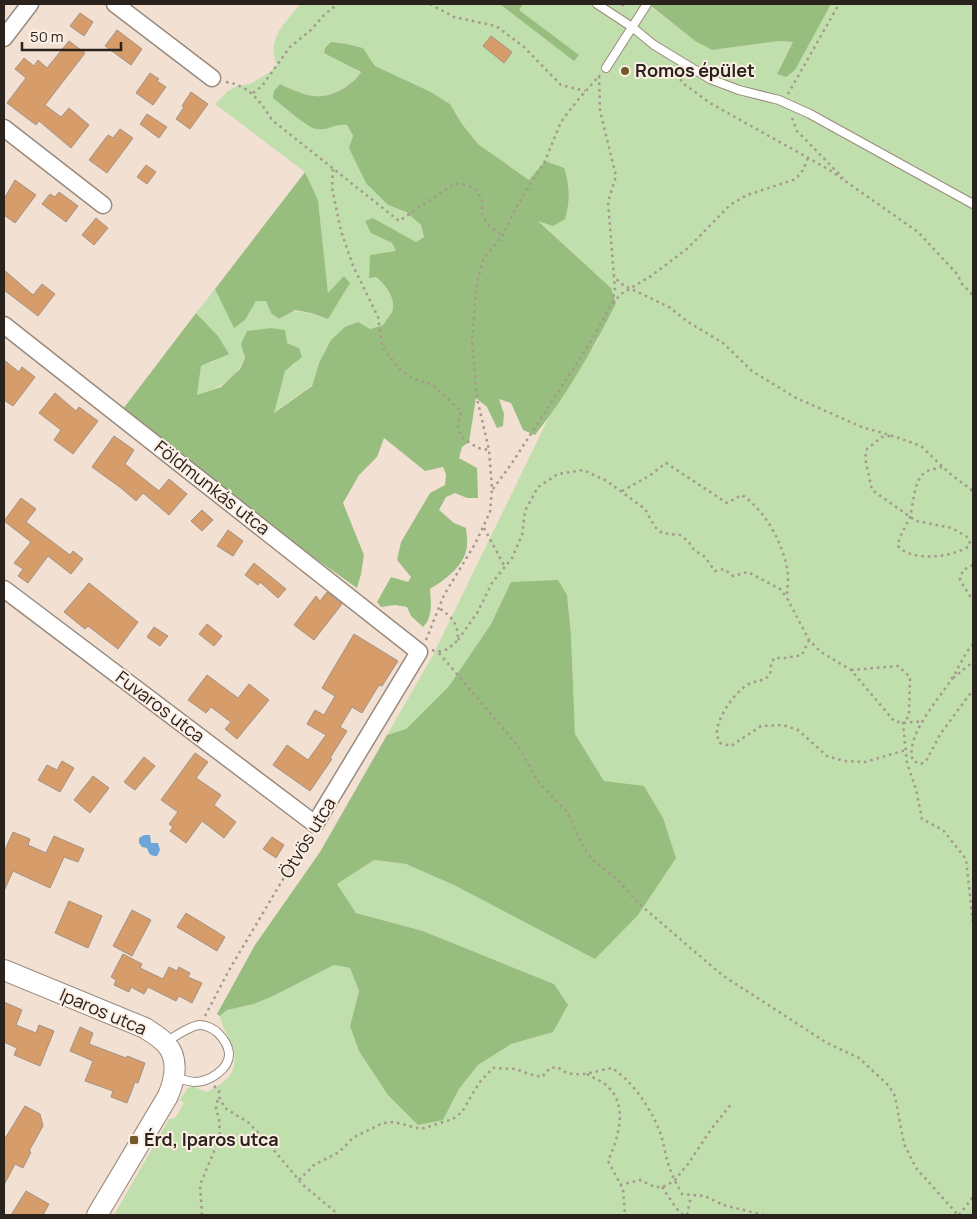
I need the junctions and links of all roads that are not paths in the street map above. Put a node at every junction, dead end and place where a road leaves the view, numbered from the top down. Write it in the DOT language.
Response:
graph roads {
  1 [pos="30,4"];
  2 [pos="115,4"];
  3 [pos="597,4"];
  4 [pos="647,4"];
  5 [pos="632,27"];
  6 [pos="4,38"];
  7 [pos="606,68"];
  8 [pos="212,78"];
  9 [pos="4,128"];
  10 [pos="973,204"];
  11 [pos="103,205"];
  12 [pos="4,325"];
  13 [pos="4,589"];
  14 [pos="421,650"];
  15 [pos="315,824"];
  16 [pos="4,970"];
  17 [pos="165,1043"];
  18 [pos="175,1078"];
  19 [pos="97,1215"];
  1 -- 6 [label="street"];
  2 -- 8 [label="street"];
  3 -- 5 [label="lane"];
  4 -- 5 [label="lane"];
  5 -- 7 [label="lane"];
  5 -- 10 [label="lane"];
  9 -- 11 [label="street"];
  12 -- 14 [label="street, Földmunkás utca"];
  13 -- 15 [label="street, Fuvaros utca"];
  14 -- 15 [label="street, Ötvös utca"];
  16 -- 17 [label="street, Iparos utca"];
  17 -- 18 [label="street, Iparos utca"];
  17 -- 18 [label="lane"];
  18 -- 19 [label="street"];
}
